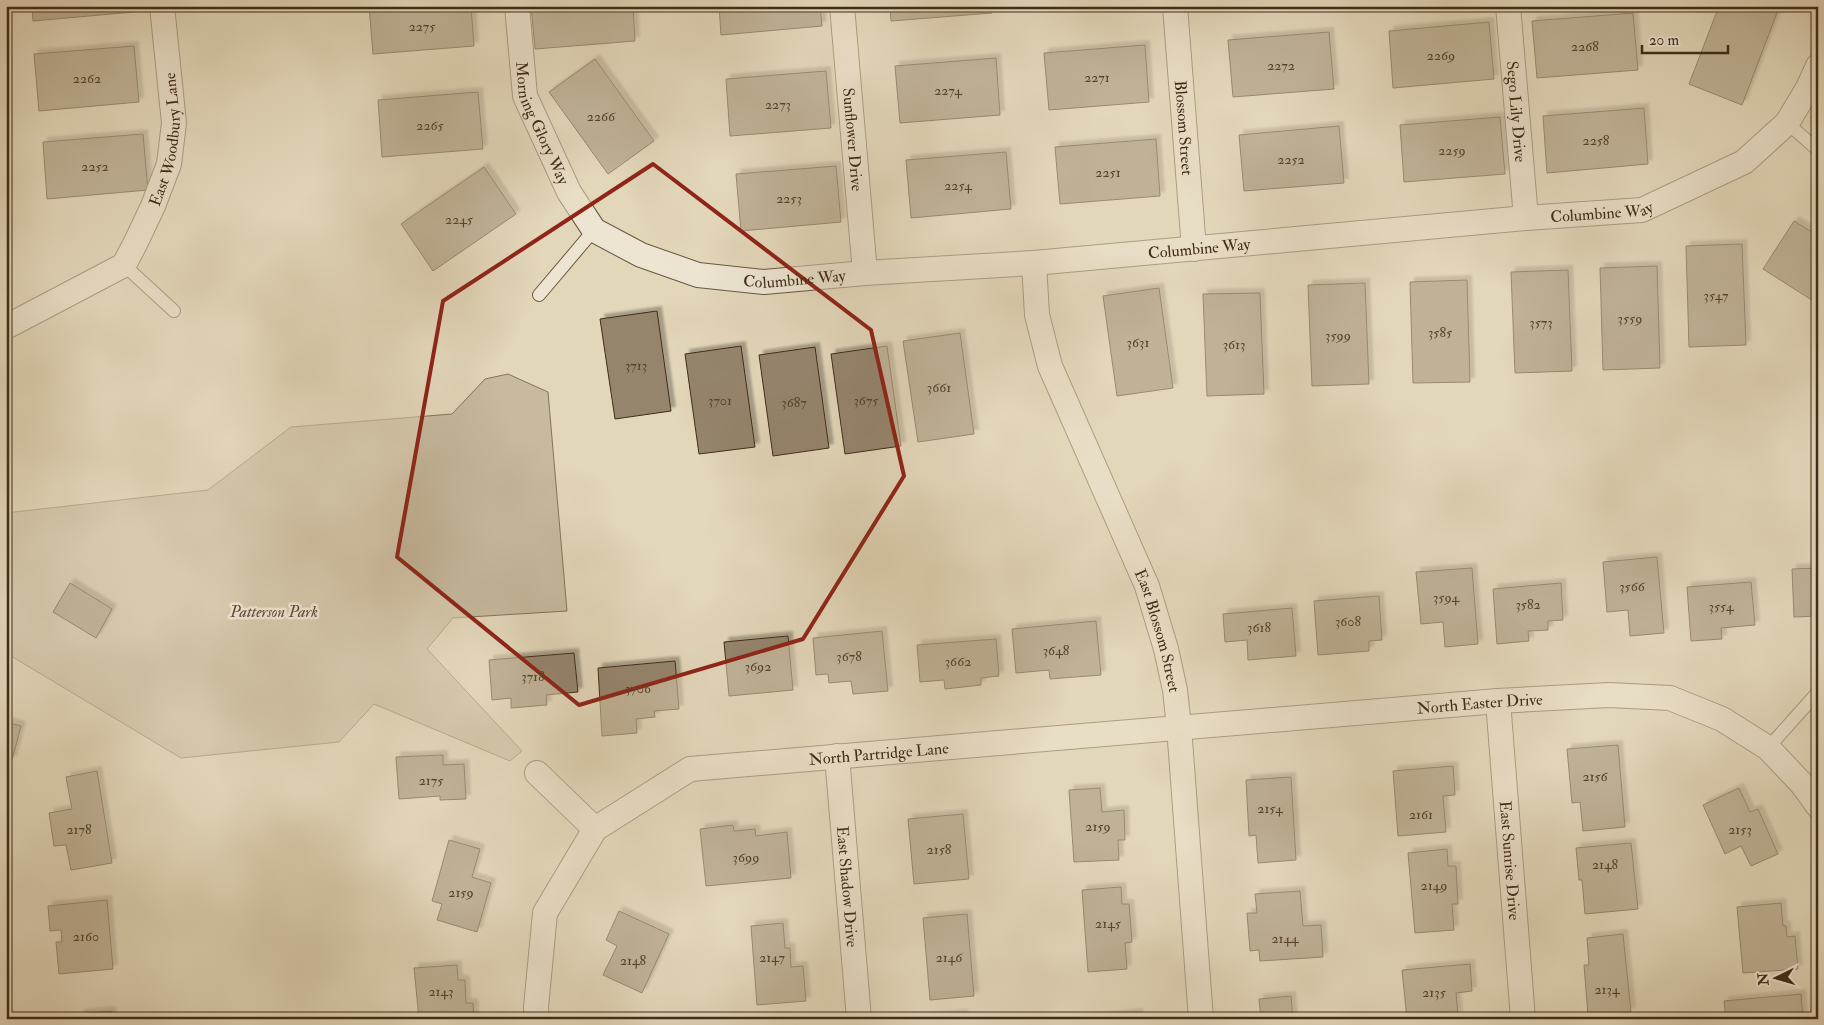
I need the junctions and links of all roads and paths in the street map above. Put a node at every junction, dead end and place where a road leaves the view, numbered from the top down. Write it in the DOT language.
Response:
graph roads {
  1 [pos="162,6"];
  2 [pos="517,6"];
  3 [pos="842,6"];
  4 [pos="1175,6"];
  5 [pos="1508,6"];
  6 [pos="1818,66"];
  7 [pos="1787,123"];
  8 [pos="1818,150"];
  9 [pos="1526,218"];
  10 [pos="594,230"];
  11 [pos="1194,249"];
  12 [pos="1034,263"];
  13 [pos="124,265"];
  14 [pos="865,273"];
  15 [pos="539,295"];
  16 [pos="174,311"];
  17 [pos="6,326"];
  18 [pos="1818,692"];
  19 [pos="1498,701"];
  20 [pos="1180,727"];
  21 [pos="1768,748"];
  22 [pos="837,756"];
  23 [pos="537,773"];
  24 [pos="1818,806"];
  25 [pos="595,829"];
  26 [pos="537,1019"];
  27 [pos="859,1019"];
  28 [pos="1201,1019"];
  29 [pos="1523,1019"];
  1 -- 13 [label="street, East Woodbury Lane"];
  2 -- 10 [label="street, Morning Glory Way"];
  3 -- 14 [label="street, Sunflower Drive"];
  4 -- 11 [label="street, Blossom Street"];
  5 -- 9 [label="street, Sego Lily Drive"];
  6 -- 7 [label="street, Columbine Way"];
  7 -- 8 [label="lane"];
  7 -- 9 [label="street, Columbine Way"];
  9 -- 11 [label="street, Columbine Way"];
  10 -- 14 [label="street, Columbine Way"];
  10 -- 15 [label="lane"];
  11 -- 12 [label="street, Columbine Way"];
  12 -- 14 [label="street, Columbine Way"];
  12 -- 20 [label="street, East Blossom Street"];
  13 -- 16 [label="lane"];
  13 -- 17 [label="street"];
  18 -- 21 [label="lane"];
  19 -- 20 [label="street, North Easter Drive"];
  19 -- 21 [label="street, North Easter Drive"];
  19 -- 29 [label="street, East Sunrise Drive"];
  20 -- 22 [label="street, North Partridge Lane"];
  20 -- 28 [label="street, East Blossom Street"];
  21 -- 24 [label="street, North Easter Drive"];
  22 -- 25 [label="street, North Partridge Lane"];
  22 -- 27 [label="street, East Shadow Drive"];
  23 -- 25 [label="street"];
  25 -- 26 [label="street"];
}
